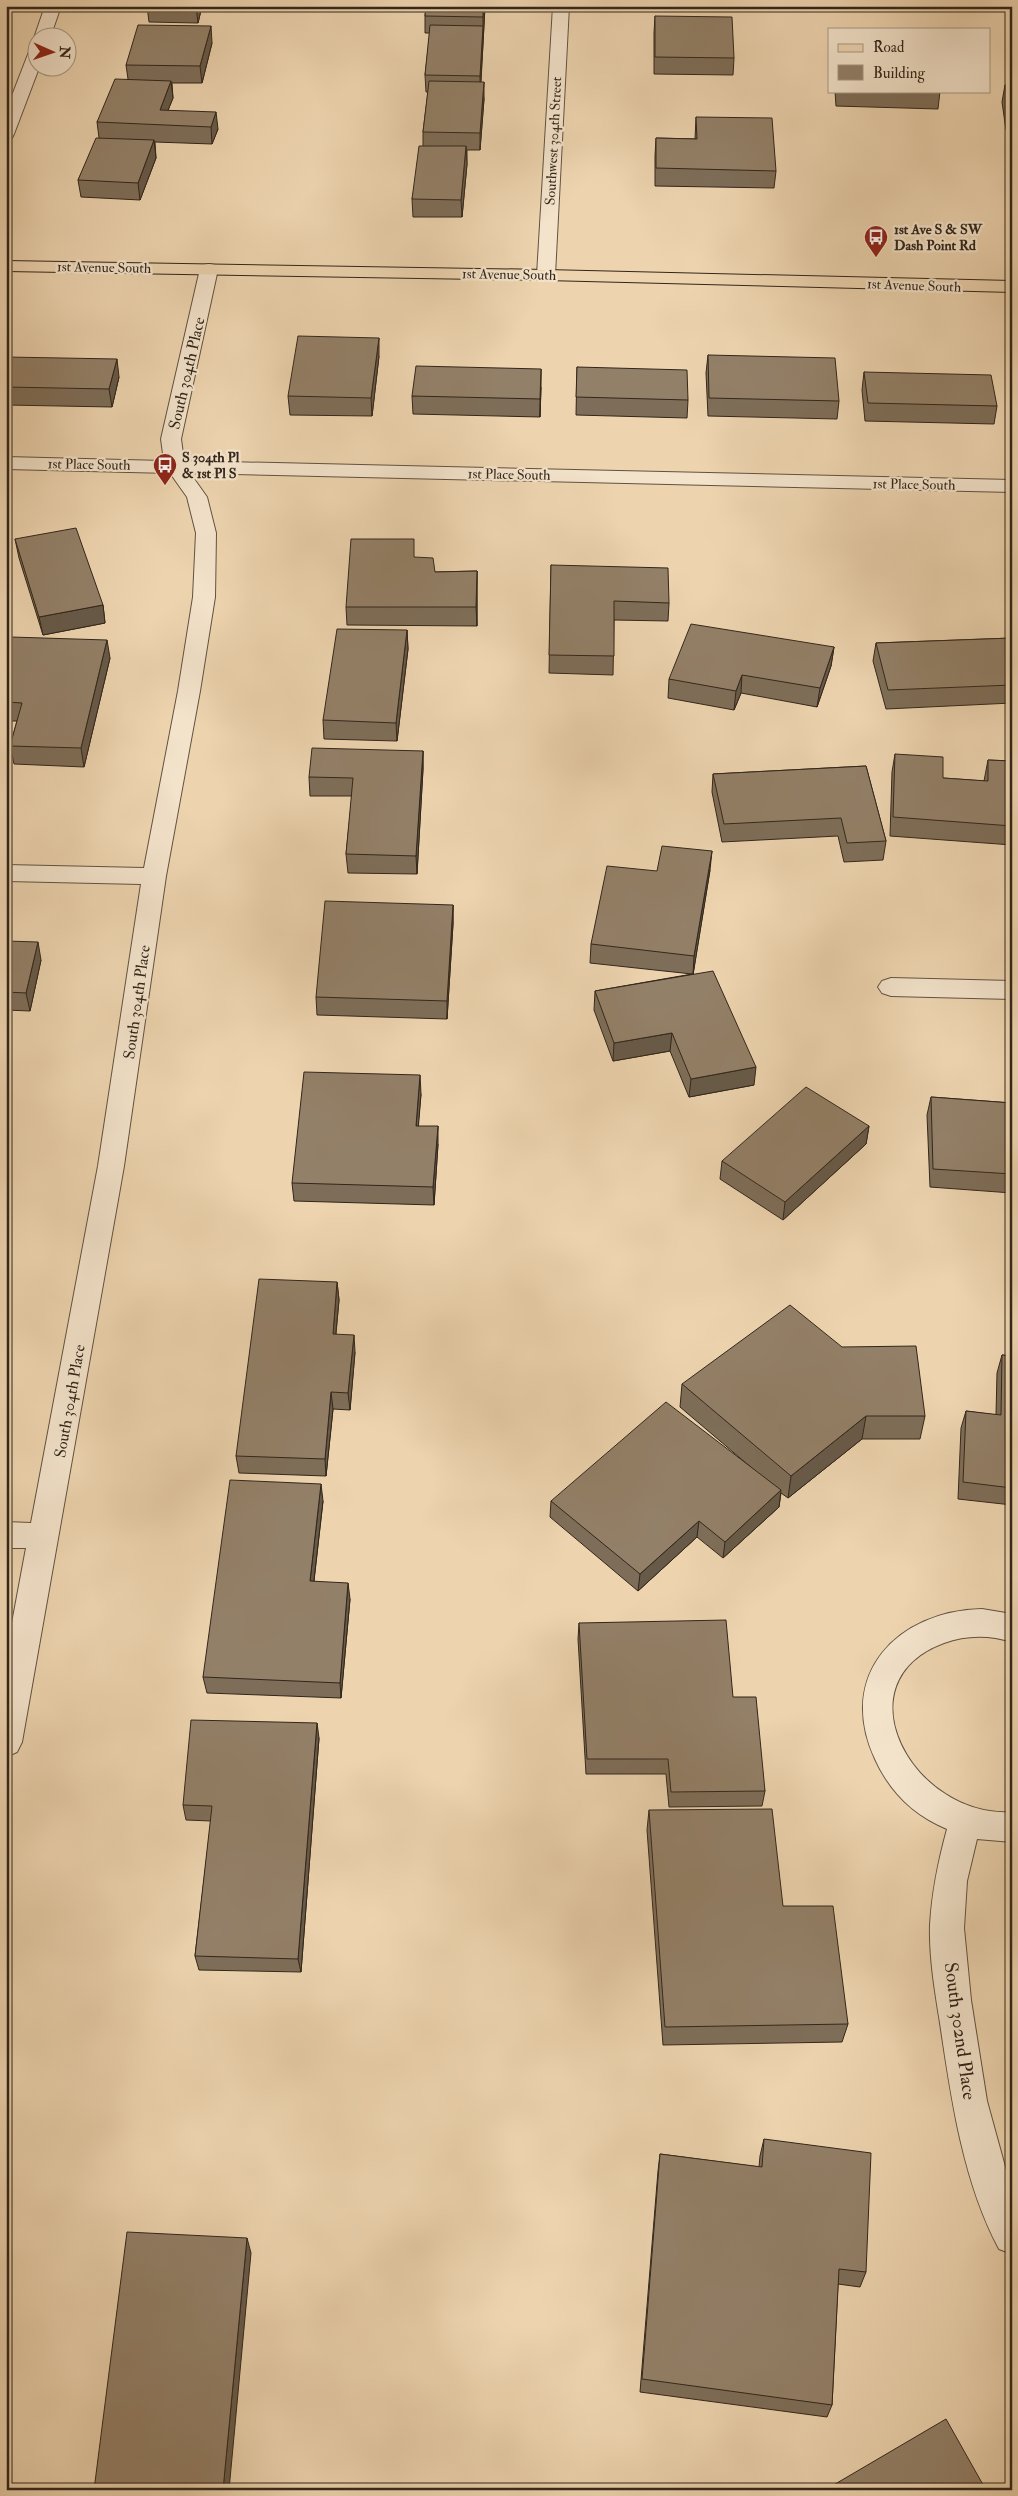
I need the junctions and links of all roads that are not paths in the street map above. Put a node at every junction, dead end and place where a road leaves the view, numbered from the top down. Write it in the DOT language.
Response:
graph roads {
  1 [pos="53,6"];
  2 [pos="561,6"];
  3 [pos="45,28"];
  4 [pos="28,75"];
  5 [pos="6,134"];
  6 [pos="6,266"];
  7 [pos="209,269"];
  8 [pos="546,275"];
  9 [pos="1012,287"];
  10 [pos="6,462"];
  11 [pos="175,466"];
  12 [pos="1012,486"];
  13 [pos="6,873"];
  14 [pos="154,876"];
  15 [pos="891,987"];
  16 [pos="1012,990"];
  17 [pos="6,1534"];
  18 [pos="45,1536"];
  19 [pos="1012,1628"];
  20 [pos="6,1742"];
  21 [pos="965,1822"];
  22 [pos="1012,1827"];
  23 [pos="1012,2236"];
  1 -- 3 [label="street"];
  2 -- 8 [label="street, Southwest 304th Street"];
  4 -- 5 [label="street"];
  6 -- 7 [label="main road, 1st Avenue South"];
  7 -- 8 [label="main road, 1st Avenue South"];
  7 -- 11 [label="street, South 304th Place"];
  8 -- 9 [label="main road, 1st Avenue South"];
  10 -- 11 [label="street, 1st Place South"];
  11 -- 12 [label="street, 1st Place South"];
  11 -- 14 [label="street, South 304th Place"];
  13 -- 14 [label="street"];
  14 -- 18 [label="street, South 304th Place"];
  15 -- 16 [label="street"];
  17 -- 18 [label="street"];
  18 -- 20 [label="street, South 304th Place"];
  19 -- 21 [label="street"];
  21 -- 22 [label="street"];
  21 -- 23 [label="street, South 302nd Place"];
}
